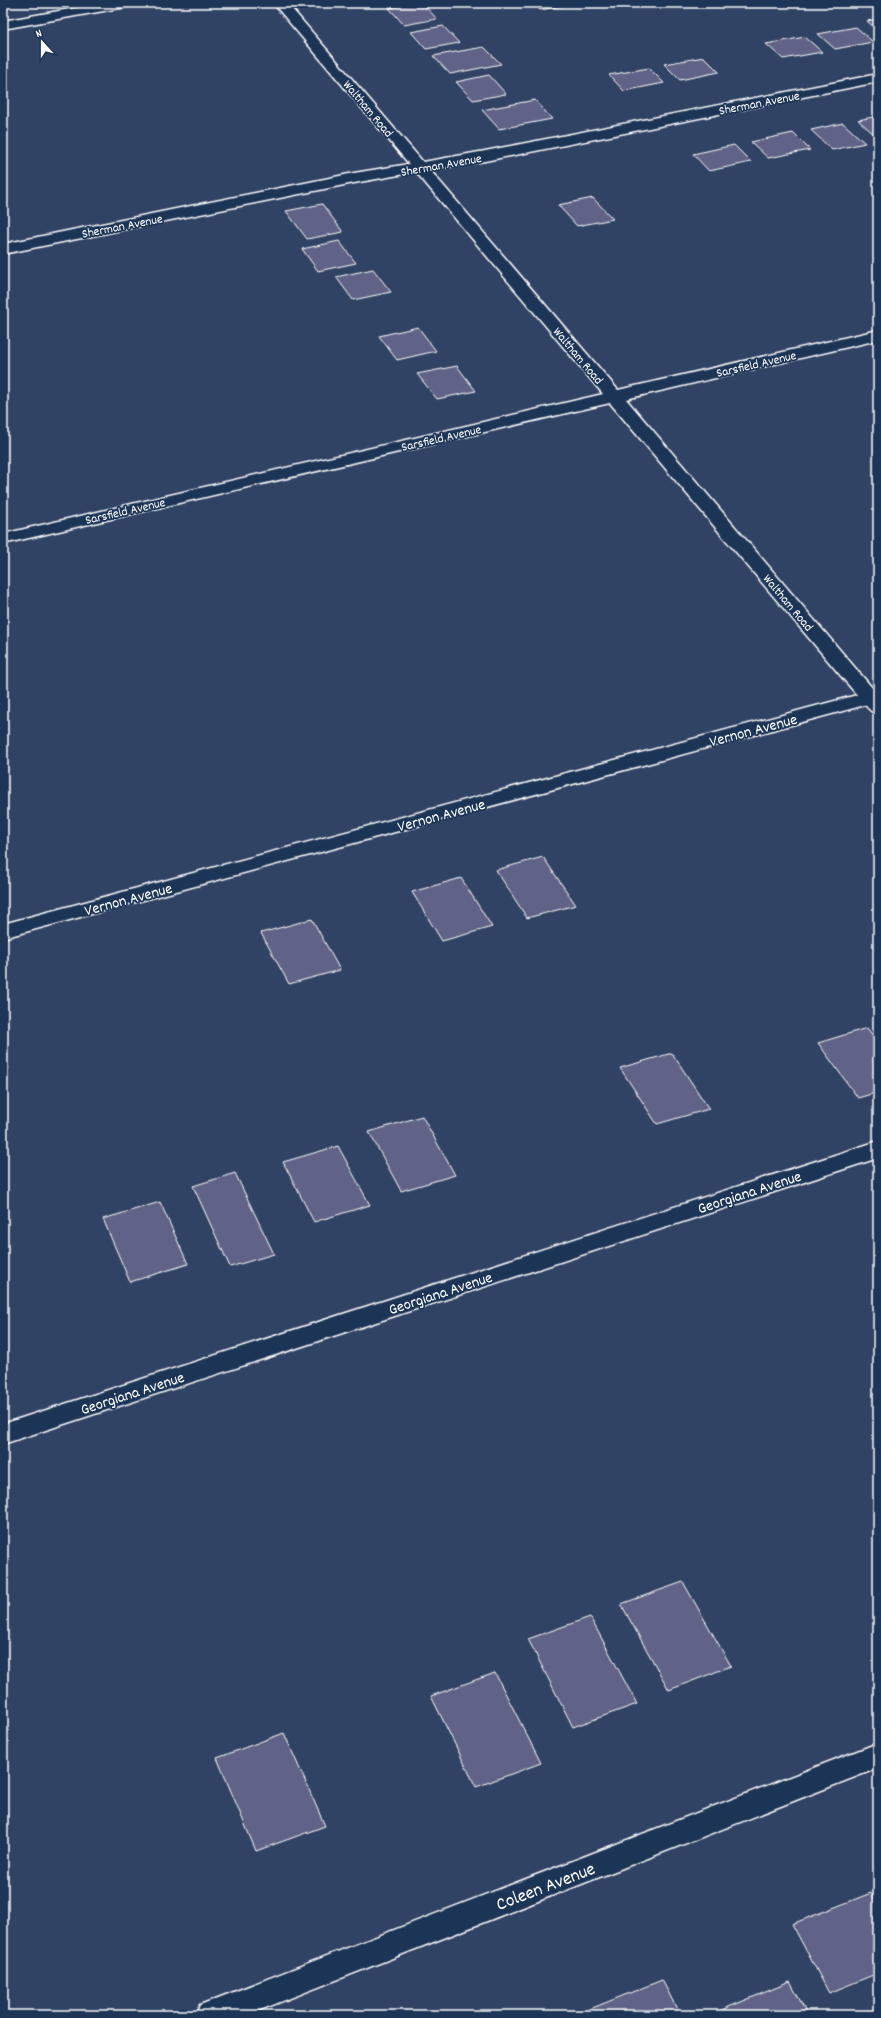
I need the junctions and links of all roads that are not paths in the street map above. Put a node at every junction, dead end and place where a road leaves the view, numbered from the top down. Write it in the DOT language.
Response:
graph roads {
  1 [pos="126,3"];
  2 [pos="301,3"];
  3 [pos="281,5"];
  4 [pos="3,26"];
  5 [pos="878,78"];
  6 [pos="420,168"];
  7 [pos="3,249"];
  8 [pos="878,334"];
  9 [pos="614,396"];
  10 [pos="3,539"];
  11 [pos="875,700"];
  12 [pos="3,931"];
  13 [pos="878,1149"];
  14 [pos="3,1434"];
  15 [pos="878,1755"];
  16 [pos="212,2015"];
  1 -- 4 [label="street"];
  2 -- 3 [label="street"];
  3 -- 6 [label="street, Waltham Road"];
  5 -- 6 [label="street, Sherman Avenue"];
  6 -- 7 [label="street, Sherman Avenue"];
  6 -- 9 [label="street, Waltham Road"];
  8 -- 9 [label="street, Sarsfield Avenue"];
  9 -- 10 [label="street, Sarsfield Avenue"];
  9 -- 11 [label="street, Waltham Road"];
  11 -- 12 [label="street, Vernon Avenue"];
  13 -- 14 [label="street, Georgiana Avenue"];
  15 -- 16 [label="street, Coleen Avenue"];
}
